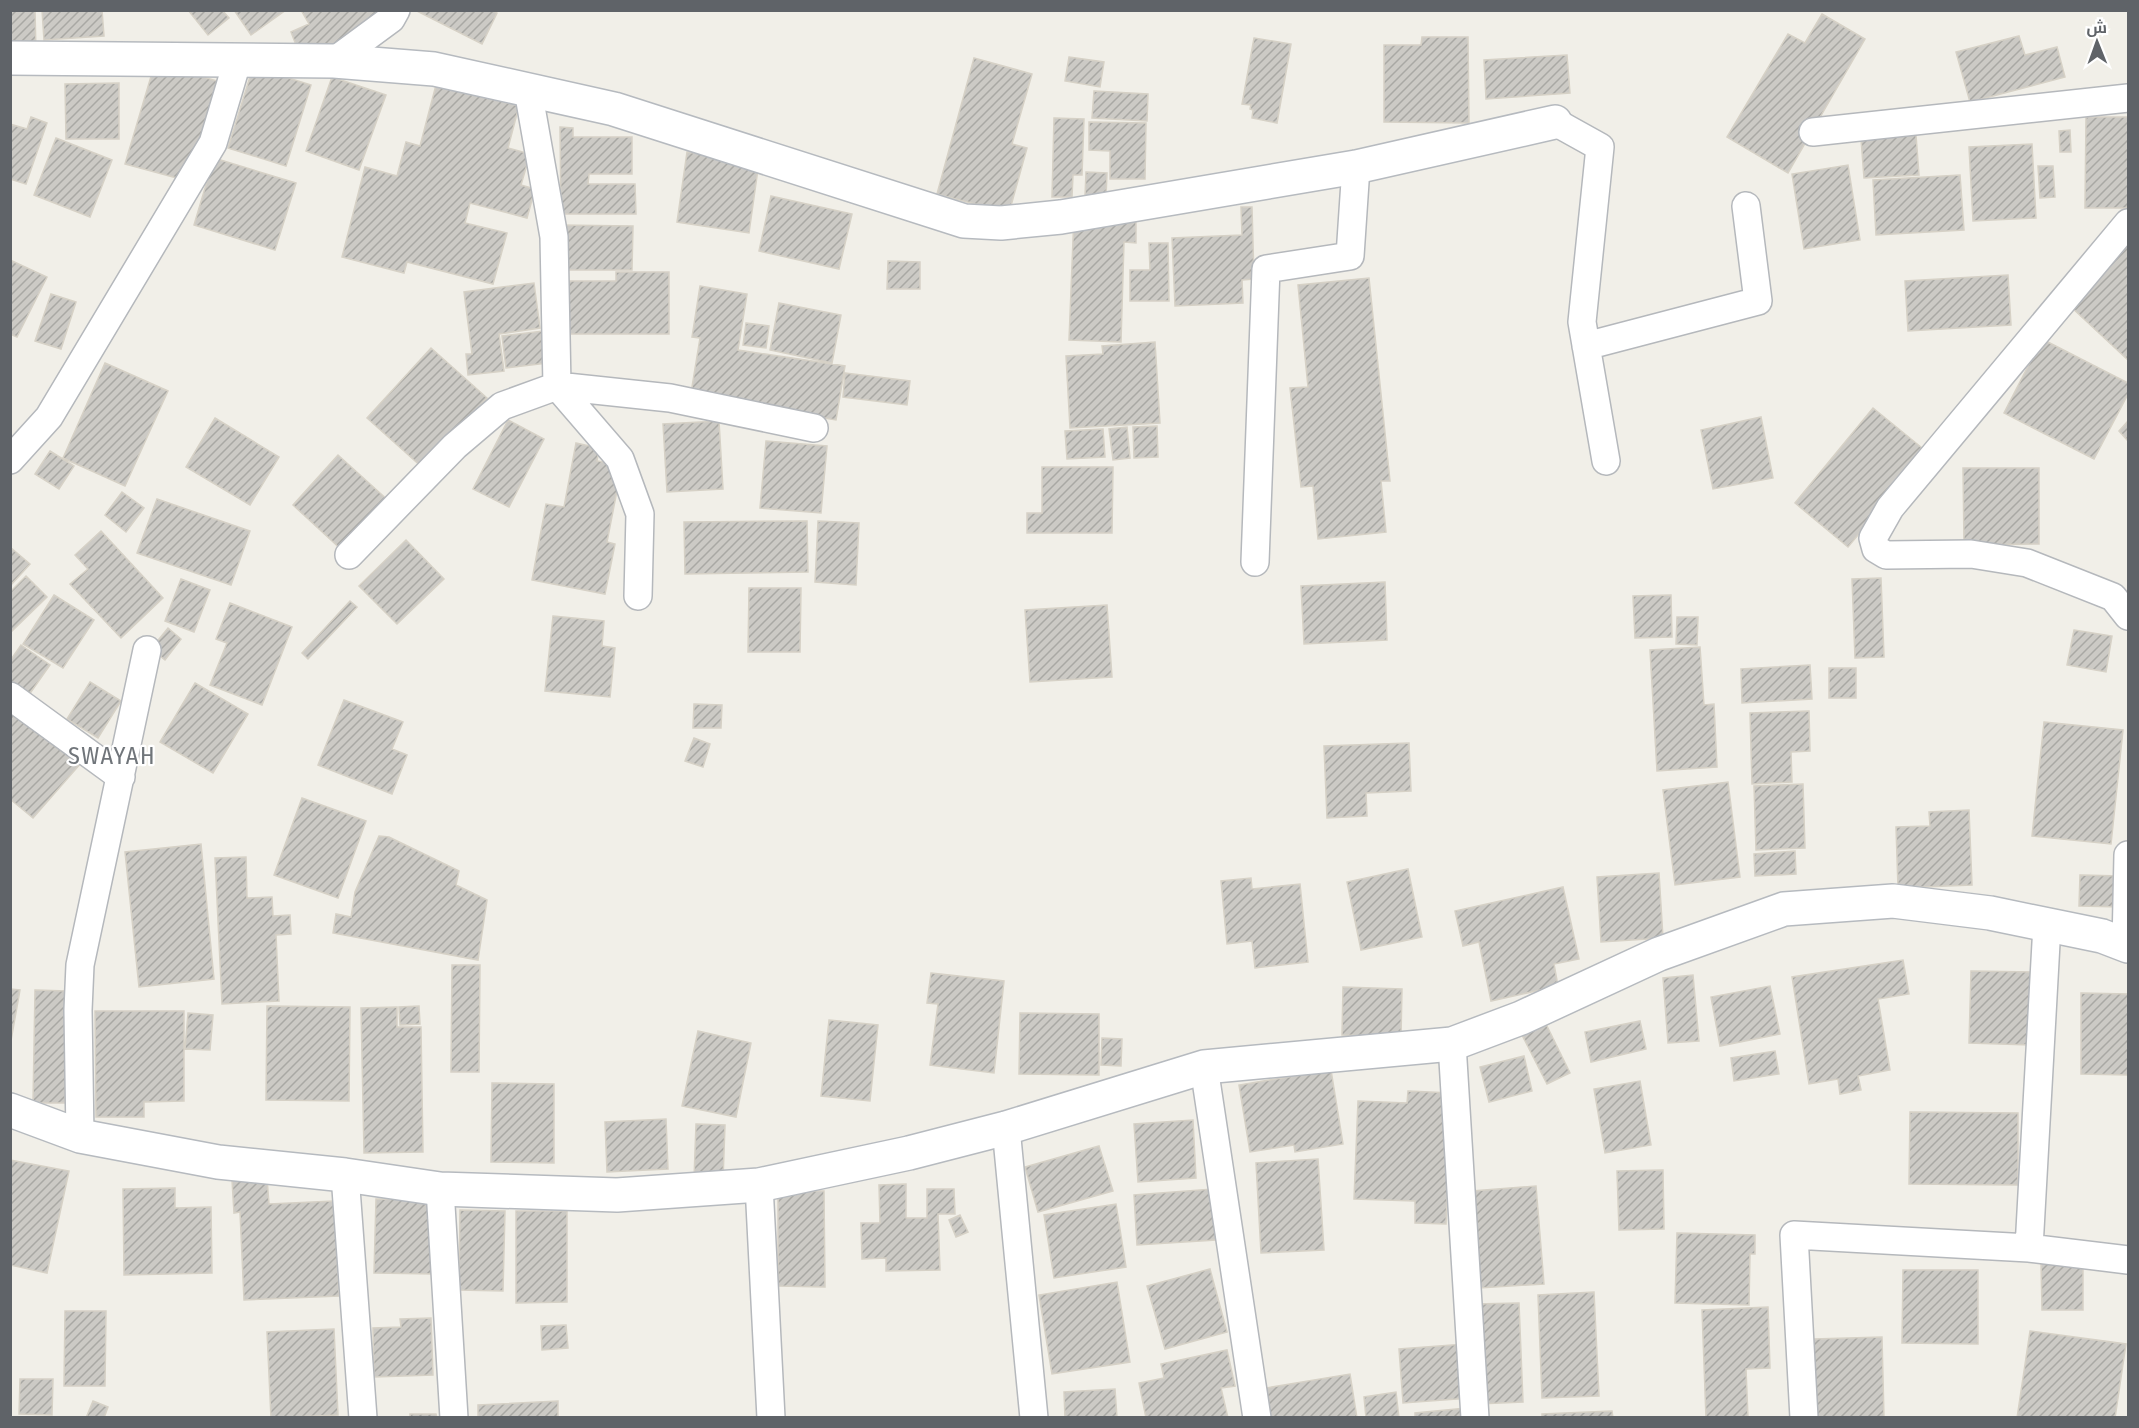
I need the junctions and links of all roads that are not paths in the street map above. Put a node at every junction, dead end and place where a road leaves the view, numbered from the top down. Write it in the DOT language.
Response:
graph roads {
  1 [pos="396,10"];
  2 [pos="10,58"];
  3 [pos="238,59"];
  4 [pos="334,61"];
  5 [pos="528,90"];
  6 [pos="2128,98"];
  7 [pos="1555,122"];
  8 [pos="1813,132"];
  9 [pos="1356,167"];
  10 [pos="1746,206"];
  11 [pos="2128,222"];
  12 [pos="1586,346"];
  13 [pos="557,386"];
  14 [pos="814,428"];
  15 [pos="10,460"];
  16 [pos="1606,461"];
  17 [pos="349,555"];
  18 [pos="1255,562"];
  19 [pos="638,596"];
  20 [pos="2123,607"];
  21 [pos="147,650"];
  22 [pos="10,696"];
  23 [pos="121,777"];
  24 [pos="2128,855"];
  25 [pos="2047,925"];
  26 [pos="2127,946"];
  27 [pos="1452,1044"];
  28 [pos="1204,1067"];
  29 [pos="10,1110"];
  30 [pos="1006,1128"];
  31 [pos="80,1136"];
  32 [pos="345,1175"];
  33 [pos="759,1185"];
  34 [pos="440,1189"];
  35 [pos="2029,1248"];
  36 [pos="2128,1260"];
  37 [pos="363,1418"];
  38 [pos="454,1418"];
  39 [pos="771,1418"];
  40 [pos="1034,1418"];
  41 [pos="1257,1418"];
  42 [pos="1475,1418"];
  43 [pos="1804,1418"];
  1 -- 4 [label="street"];
  2 -- 3 [label="street"];
  3 -- 4 [label="street"];
  3 -- 15 [label="street"];
  4 -- 5 [label="street"];
  5 -- 9 [label="street"];
  5 -- 13 [label="street"];
  6 -- 8 [label="street"];
  7 -- 9 [label="street"];
  7 -- 12 [label="street"];
  9 -- 18 [label="street"];
  10 -- 12 [label="street"];
  11 -- 20 [label="street"];
  12 -- 16 [label="street"];
  13 -- 14 [label="street"];
  13 -- 17 [label="street"];
  13 -- 19 [label="street"];
  21 -- 23 [label="street"];
  22 -- 23 [label="street"];
  23 -- 31 [label="street"];
  24 -- 26 [label="street"];
  25 -- 26 [label="street"];
  25 -- 27 [label="street"];
  25 -- 35 [label="street"];
  27 -- 28 [label="street"];
  27 -- 42 [label="street"];
  28 -- 30 [label="street"];
  28 -- 41 [label="street"];
  29 -- 31 [label="street"];
  30 -- 33 [label="street"];
  30 -- 40 [label="street"];
  31 -- 32 [label="street"];
  32 -- 34 [label="street"];
  32 -- 37 [label="street"];
  33 -- 34 [label="street"];
  33 -- 39 [label="street"];
  34 -- 38 [label="street"];
  35 -- 36 [label="street"];
  35 -- 43 [label="street"];
}
